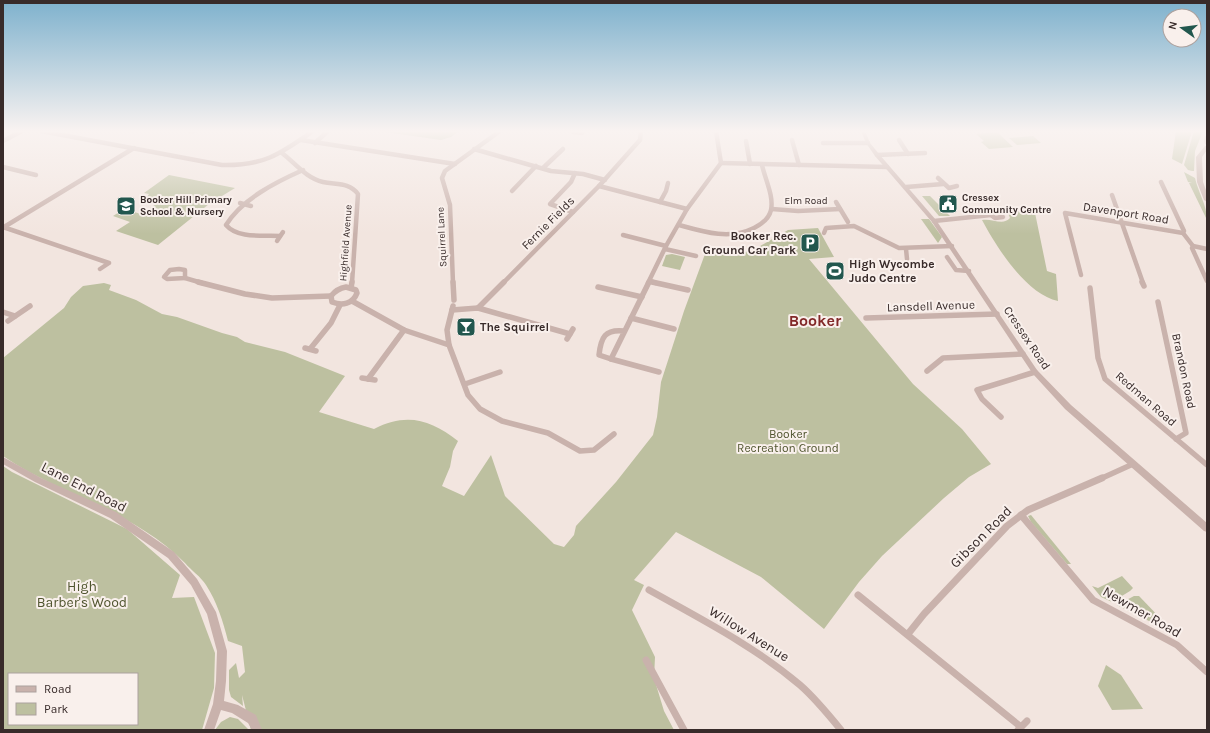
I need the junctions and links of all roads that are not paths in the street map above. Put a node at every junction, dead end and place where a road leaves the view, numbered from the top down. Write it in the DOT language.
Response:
graph roads {
  1 [pos="105,165"];
  2 [pos="226,165"];
  3 [pos="246,165"];
  4 [pos="297,165"];
  5 [pos="453,165"];
  6 [pos="533,165"];
  7 [pos="545,165"];
  8 [pos="617,165"];
  9 [pos="719,165"];
  10 [pos="762,165"];
  11 [pos="817,165"];
  12 [pos="1199,165"];
  13 [pos="536,166"];
  14 [pos="887,166"];
  15 [pos="3,167"];
  16 [pos="542,168"];
  17 [pos="303,170"];
  18 [pos="575,173"];
  19 [pos="36,175"];
  20 [pos="938,178"];
  21 [pos="604,180"];
  22 [pos="1161,182"];
  23 [pos="668,183"];
  24 [pos="943,184"];
  25 [pos="599,186"];
  26 [pos="957,186"];
  27 [pos="906,187"];
  28 [pos="512,191"];
  29 [pos="1112,195"];
  30 [pos="1207,200"];
  31 [pos="660,202"];
  32 [pos="836,202"];
  33 [pos="240,203"];
  34 [pos="248,205"];
  35 [pos="687,209"];
  36 [pos="772,209"];
  37 [pos="840,209"];
  38 [pos="573,212"];
  39 [pos="991,215"];
  40 [pos="934,221"];
  41 [pos="848,222"];
  42 [pos="1122,222"];
  43 [pos="679,226"];
  44 [pos="3,227"];
  45 [pos="283,232"];
  46 [pos="824,233"];
  47 [pos="1183,233"];
  48 [pos="623,235"];
  49 [pos="952,246"];
  50 [pos="1193,246"];
  51 [pos="665,248"];
  52 [pos="906,249"];
  53 [pos="1207,249"];
  54 [pos="696,256"];
  55 [pos="947,257"];
  56 [pos="907,259"];
  57 [pos="100,269"];
  58 [pos="968,271"];
  59 [pos="1081,275"];
  60 [pos="186,278"];
  61 [pos="650,281"];
  62 [pos="1207,281"];
  63 [pos="1144,286"];
  64 [pos="598,287"];
  65 [pos="351,288"];
  66 [pos="1090,288"];
  67 [pos="688,290"];
  68 [pos="331,296"];
  69 [pos="642,297"];
  70 [pos="352,302"];
  71 [pos="1158,302"];
  72 [pos="340,305"];
  73 [pos="453,305"];
  74 [pos="30,306"];
  75 [pos="478,308"];
  76 [pos="3,312"];
  77 [pos="997,314"];
  78 [pos="15,316"];
  79 [pos="631,318"];
  80 [pos="866,318"];
  81 [pos="8,322"];
  82 [pos="674,329"];
  83 [pos="404,330"];
  84 [pos="624,331"];
  85 [pos="570,334"];
  86 [pos="449,345"];
  87 [pos="310,349"];
  88 [pos="1023,354"];
  89 [pos="611,358"];
  90 [pos="927,371"];
  91 [pos="500,372"];
  92 [pos="659,372"];
  93 [pos="1035,372"];
  94 [pos="368,379"];
  95 [pos="465,384"];
  96 [pos="1001,417"];
  97 [pos="614,434"];
  98 [pos="1176,439"];
  99 [pos="3,460"];
  100 [pos="1133,464"];
  101 [pos="1207,465"];
  102 [pos="1021,515"];
  103 [pos="1207,528"];
  104 [pos="649,590"];
  105 [pos="858,595"];
  106 [pos="908,634"];
  107 [pos="646,660"];
  108 [pos="1207,672"];
  109 [pos="218,704"];
  110 [pos="1022,726"];
  111 [pos="209,730"];
  112 [pos="257,730"];
  113 [pos="684,730"];
  114 [pos="841,730"];
  1 -- 44 [label="street"];
  2 -- 3 [label="street"];
  4 -- 17 [label="street, Highfield Avenue"];
  5 -- 73 [label="street, Squirrel Lane"];
  6 -- 13 [label="street"];
  7 -- 16 [label="street"];
  8 -- 21 [label="street, Fernie Fields"];
  9 -- 35 [label="street"];
  10 -- 36 [label="street"];
  11 -- 14 [label="street"];
  12 -- 30 [label="street"];
  13 -- 16 [label="street"];
  13 -- 28 [label="street"];
  14 -- 27 [label="street, Cressex Road"];
  15 -- 19 [label="street"];
  16 -- 18 [label="street"];
  17 -- 34 [label="street"];
  17 -- 65 [label="street, Highfield Avenue"];
  18 -- 21 [label="street"];
  18 -- 38 [label="street"];
  20 -- 24 [label="street"];
  21 -- 25 [label="street, Fernie Fields"];
  22 -- 47 [label="street"];
  23 -- 31 [label="street"];
  24 -- 26 [label="street"];
  24 -- 27 [label="street"];
  25 -- 31 [label="street"];
  25 -- 38 [label="street, Fernie Fields"];
  27 -- 40 [label="street, Cressex Road"];
  29 -- 42 [label="street"];
  31 -- 35 [label="street"];
  32 -- 37 [label="street, Elm Road"];
  33 -- 34 [label="street"];
  34 -- 45 [label="street"];
  35 -- 43 [label="street"];
  36 -- 37 [label="street, Elm Road"];
  36 -- 43 [label="street"];
  37 -- 41 [label="street, Elm Road"];
  38 -- 75 [label="street, Fernie Fields"];
  39 -- 40 [label="street"];
  40 -- 49 [label="street, Cressex Road"];
  42 -- 47 [label="street, Davenport Road"];
  42 -- 59 [label="street, Davenport Road"];
  42 -- 63 [label="street"];
  43 -- 51 [label="street"];
  44 -- 57 [label="street"];
  46 -- 52 [label="street"];
  47 -- 50 [label="street"];
  48 -- 51 [label="street"];
  49 -- 52 [label="street"];
  49 -- 58 [label="street, Cressex Road"];
  50 -- 53 [label="street"];
  50 -- 62 [label="street"];
  51 -- 54 [label="street"];
  51 -- 61 [label="street"];
  52 -- 56 [label="street"];
  55 -- 58 [label="street"];
  58 -- 77 [label="street, Cressex Road"];
  60 -- 68 [label="street"];
  61 -- 67 [label="street"];
  61 -- 69 [label="street"];
  64 -- 69 [label="street"];
  65 -- 68 [label="street"];
  65 -- 70 [label="street"];
  66 -- 98 [label="street, Redman Road"];
  68 -- 72 [label="street"];
  69 -- 79 [label="street"];
  70 -- 72 [label="street"];
  70 -- 83 [label="street"];
  71 -- 98 [label="street, Brandon Road"];
  72 -- 87 [label="street"];
  73 -- 75 [label="street"];
  73 -- 86 [label="street, Squirrel Lane"];
  74 -- 78 [label="street"];
  75 -- 85 [label="street"];
  76 -- 78 [label="street"];
  77 -- 80 [label="street, Lansdell Avenue"];
  77 -- 88 [label="street, Cressex Road"];
  78 -- 81 [label="street"];
  79 -- 82 [label="street"];
  79 -- 84 [label="street"];
  83 -- 86 [label="street"];
  83 -- 94 [label="street"];
  84 -- 89 [label="street"];
  84 -- 89 [label="street"];
  86 -- 95 [label="street, Squirrel Lane"];
  88 -- 90 [label="street"];
  88 -- 93 [label="street, Cressex Road"];
  89 -- 92 [label="street"];
  91 -- 95 [label="street"];
  93 -- 96 [label="street"];
  93 -- 100 [label="street, Cressex Road"];
  95 -- 97 [label="street, Squirrel Lane"];
  98 -- 101 [label="street, Redman Road"];
  99 -- 109 [label="street, Lane End Road"];
  100 -- 102 [label="street, Gibson Road"];
  100 -- 103 [label="street, Cressex Road"];
  102 -- 106 [label="street, Gibson Road"];
  102 -- 108 [label="street, Newmer Road"];
  104 -- 114 [label="street, Willow Avenue"];
  105 -- 106 [label="street"];
  106 -- 110 [label="street"];
  107 -- 113 [label="street"];
  109 -- 111 [label="street, Lane End Road"];
  109 -- 112 [label="street"];
}
